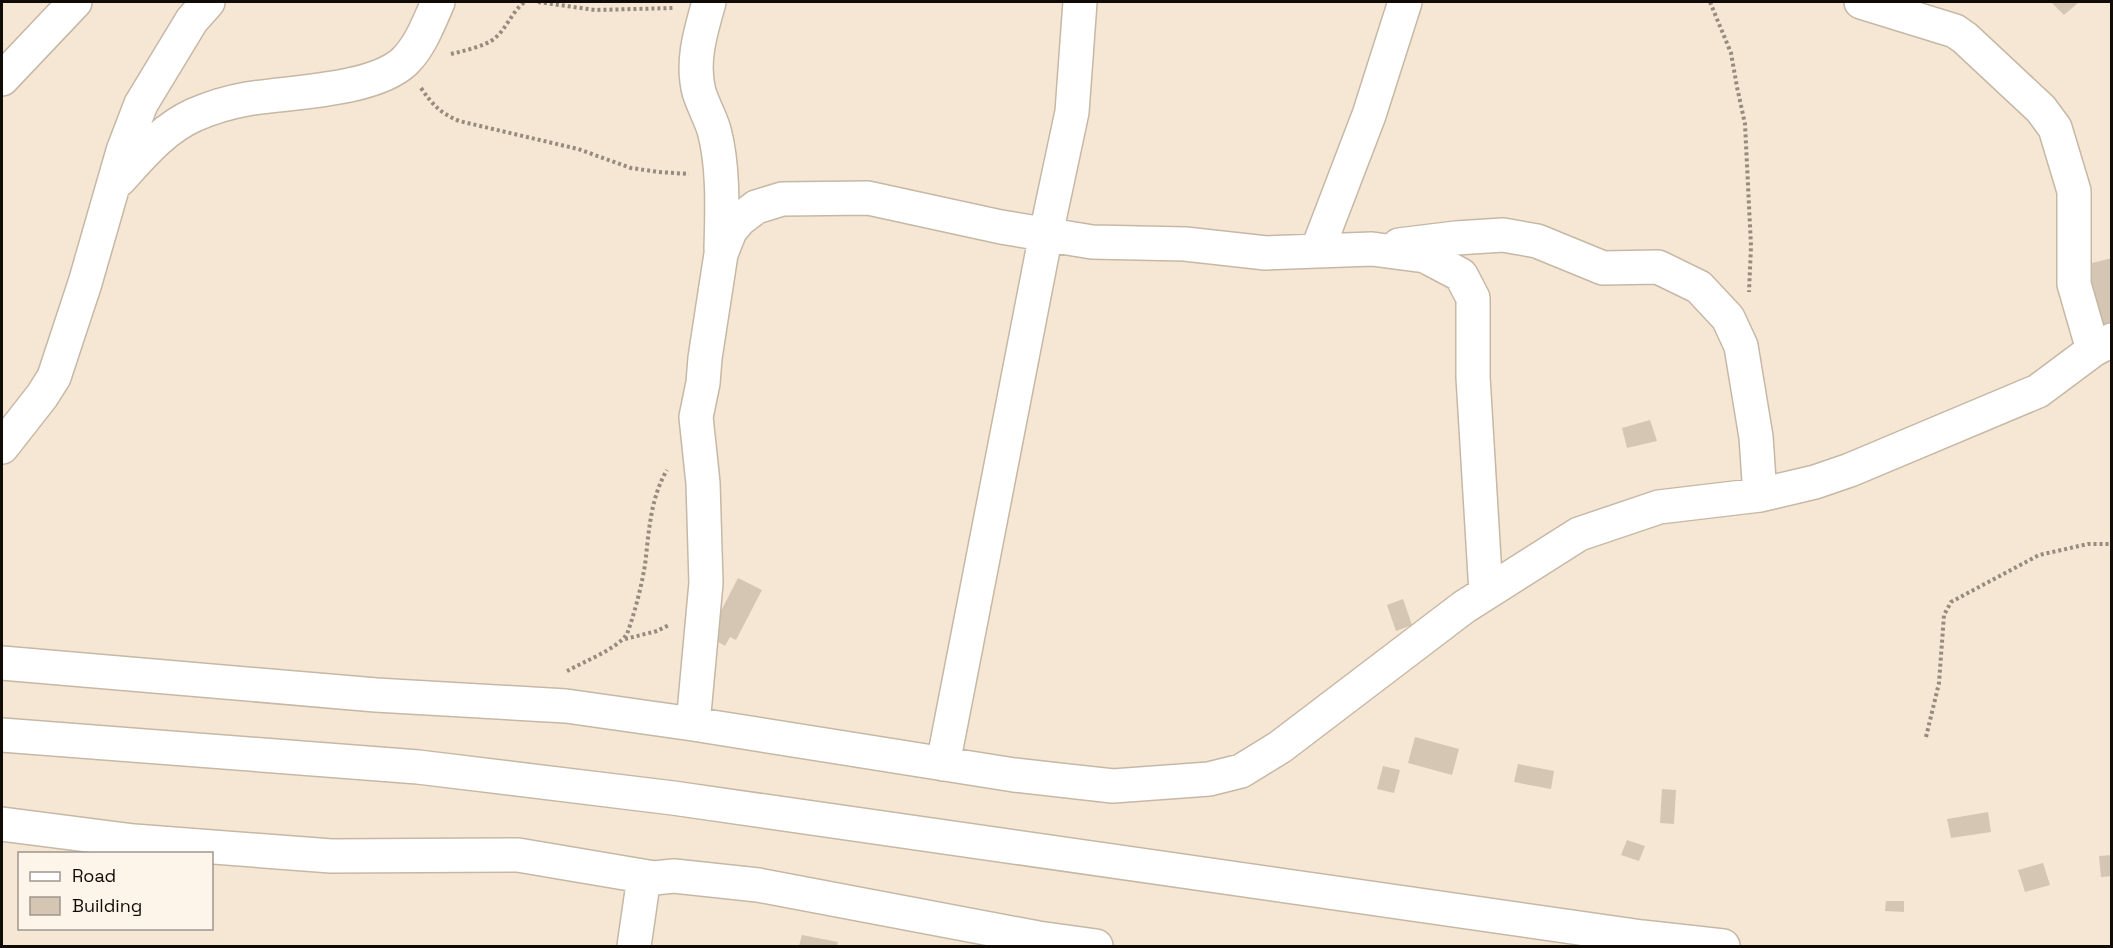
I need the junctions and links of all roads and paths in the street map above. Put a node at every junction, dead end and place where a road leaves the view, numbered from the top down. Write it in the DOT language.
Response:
graph roads {
  1 [pos="75,2"];
  2 [pos="208,2"];
  3 [pos="438,2"];
  4 [pos="525,2"];
  5 [pos="538,2"];
  6 [pos="1080,2"];
  7 [pos="1405,2"];
  8 [pos="1710,2"];
  9 [pos="1861,2"];
  10 [pos="708,4"];
  11 [pos="1945,14"];
  12 [pos="448,55"];
  13 [pos="389,71"];
  14 [pos="2,79"];
  15 [pos="720,175"];
  16 [pos="112,189"];
  17 [pos="1046,234"];
  18 [pos="1372,249"];
  19 [pos="1317,251"];
  20 [pos="721,254"];
  21 [pos="2102,345"];
  22 [pos="1741,346"];
  23 [pos="2,442"];
  24 [pos="668,468"];
  25 [pos="1760,495"];
  26 [pos="2112,544"];
  27 [pos="1486,593"];
  28 [pos="2,663"];
  29 [pos="562,674"];
  30 [pos="693,724"];
  31 [pos="2,735"];
  32 [pos="1926,737"];
  33 [pos="943,764"];
  34 [pos="2,824"];
  35 [pos="654,878"];
  36 [pos="634,946"];
  37 [pos="1096,946"];
  38 [pos="1723,946"];
  1 -- 14 [label="main road"];
  2 -- 16 [label="main road"];
  3 -- 13 [label="main road"];
  4 -- 12 [label="path"];
  5 -- 10 [label="path"];
  6 -- 17 [label="main road"];
  7 -- 19 [label="main road"];
  8 -- 22 [label="path"];
  9 -- 11 [label="main road"];
  10 -- 15 [label="main road"];
  11 -- 21 [label="main road"];
  13 -- 15 [label="path"];
  13 -- 16 [label="main road"];
  15 -- 20 [label="main road"];
  16 -- 23 [label="main road"];
  17 -- 19 [label="main road"];
  17 -- 20 [label="main road"];
  17 -- 33 [label="main road"];
  18 -- 19 [label="main road"];
  18 -- 22 [label="main road"];
  18 -- 27 [label="main road"];
  20 -- 30 [label="main road"];
  21 -- 25 [label="main road"];
  22 -- 25 [label="main road"];
  24 -- 29 [label="path"];
  25 -- 27 [label="main road"];
  26 -- 32 [label="path"];
  27 -- 33 [label="main road"];
  28 -- 30 [label="main road"];
  30 -- 33 [label="main road"];
  31 -- 38 [label="main road"];
  34 -- 35 [label="main road"];
  35 -- 36 [label="main road"];
  35 -- 37 [label="main road"];
}
